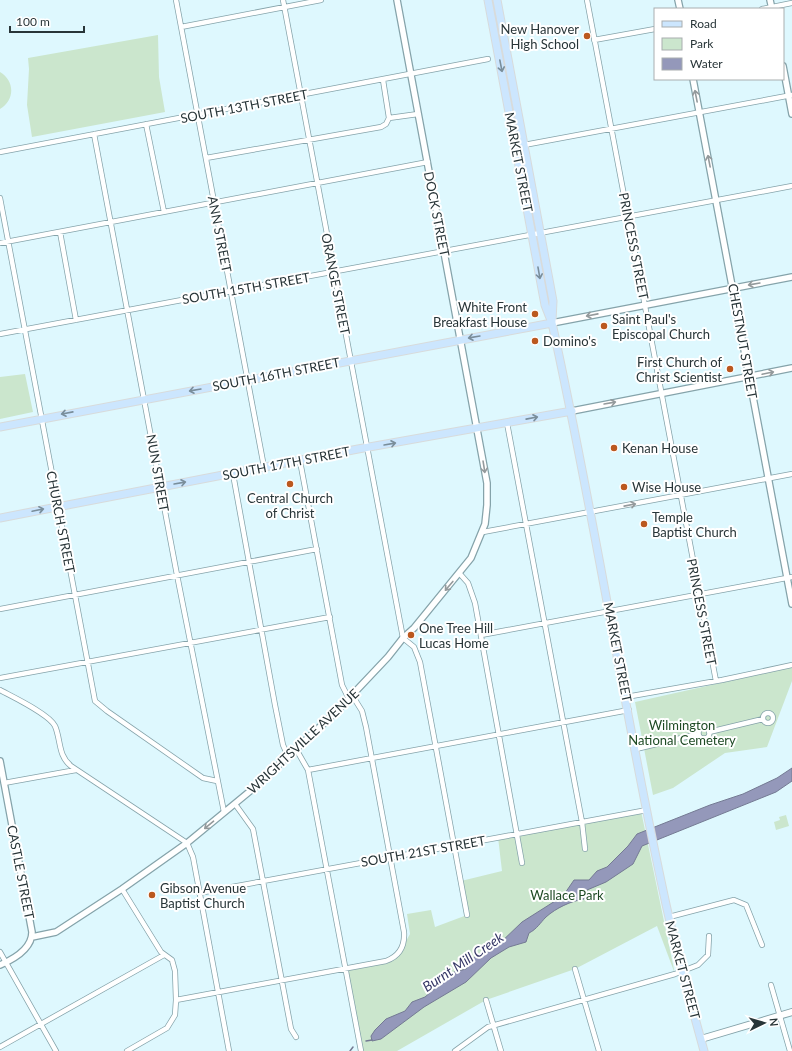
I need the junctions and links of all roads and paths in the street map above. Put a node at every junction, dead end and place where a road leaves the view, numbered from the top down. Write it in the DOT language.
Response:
graph roads {
  1 [pos="176,0"];
  2 [pos="283,0"];
  3 [pos="321,0"];
  4 [pos="397,0"];
  5 [pos="488,0"];
  6 [pos="497,0"];
  7 [pos="587,0"];
  8 [pos="770,0"];
  9 [pos="792,3"];
  10 [pos="284,7"];
  11 [pos="772,8"];
  12 [pos="181,27"];
  13 [pos="654,29"];
  14 [pos="594,40"];
  15 [pos="488,59"];
  16 [pos="784,70"];
  17 [pos="411,75"];
  18 [pos="383,80"];
  19 [pos="693,80"];
  20 [pos="301,95"];
  21 [pos="790,95"];
  22 [pos="700,112"];
  23 [pos="418,114"];
  24 [pos="792,114"];
  25 [pos="198,115"];
  26 [pos="389,118"];
  27 [pos="146,124"];
  28 [pos="611,129"];
  29 [pos="94,134"];
  30 [pos="309,139"];
  31 [pos="524,145"];
  32 [pos="0,152"];
  33 [pos="206,158"];
  34 [pos="428,162"];
  35 [pos="318,184"];
  36 [pos="792,186"];
  37 [pos="0,198"];
  38 [pos="717,200"];
  39 [pos="214,203"];
  40 [pos="164,212"];
  41 [pos="628,216"];
  42 [pos="111,222"];
  43 [pos="60,232"];
  44 [pos="540,233"];
  45 [pos="532,234"];
  46 [pos="8,242"];
  47 [pos="0,243"];
  48 [pos="444,251"];
  49 [pos="334,272"];
  50 [pos="792,277"];
  51 [pos="734,288"];
  52 [pos="230,290"];
  53 [pos="645,305"];
  54 [pos="127,310"];
  55 [pos="76,320"];
  56 [pos="552,323"];
  57 [pos="25,330"];
  58 [pos="0,334"];
  59 [pos="461,340"];
  60 [pos="351,360"];
  61 [pos="792,368"];
  62 [pos="750,377"];
  63 [pos="247,380"];
  64 [pos="661,394"];
  65 [pos="144,399"];
  66 [pos="572,411"];
  67 [pos="42,418"];
  68 [pos="507,423"];
  69 [pos="0,427"];
  70 [pos="478,428"];
  71 [pos="367,448"];
  72 [pos="300,461"];
  73 [pos="264,467"];
  74 [pos="232,474"];
  75 [pos="792,474"];
  76 [pos="768,478"];
  77 [pos="161,486"];
  78 [pos="680,495"];
  79 [pos="58,506"];
  80 [pos="592,512"];
  81 [pos="0,518"];
  82 [pos="526,524"];
  83 [pos="483,532"];
  84 [pos="317,549"];
  85 [pos="248,561"];
  86 [pos="460,574"];
  87 [pos="177,575"];
  88 [pos="790,577"];
  89 [pos="75,594"];
  90 [pos="699,594"];
  91 [pos="792,604"];
  92 [pos="0,609"];
  93 [pos="610,611"];
  94 [pos="330,617"];
  95 [pos="544,623"];
  96 [pos="261,630"];
  97 [pos="481,635"];
  98 [pos="403,638"];
  99 [pos="190,643"];
  100 [pos="88,662"];
  101 [pos="792,665"];
  102 [pos="0,678"];
  103 [pos="716,681"];
  104 [pos="0,690"];
  105 [pos="350,697"];
  106 [pos="626,697"];
  107 [pos="629,710"];
  108 [pos="763,719"];
  109 [pos="563,722"];
  110 [pos="709,732"];
  111 [pos="499,734"];
  112 [pos="698,734"];
  113 [pos="436,746"];
  114 [pos="296,749"];
  115 [pos="636,749"];
  116 [pos="288,756"];
  117 [pos="372,758"];
  118 [pos="0,761"];
  119 [pos="76,770"];
  120 [pos="308,770"];
  121 [pos="217,781"];
  122 [pos="4,783"];
  123 [pos="235,804"];
  124 [pos="647,810"];
  125 [pos="224,812"];
  126 [pos="582,822"];
  127 [pos="518,834"];
  128 [pos="187,843"];
  129 [pos="454,845"];
  130 [pos="585,849"];
  131 [pos="391,857"];
  132 [pos="522,863"];
  133 [pos="327,869"];
  134 [pos="263,881"];
  135 [pos="122,889"];
  136 [pos="199,893"];
  137 [pos="467,915"];
  138 [pos="669,916"];
  139 [pos="709,936"];
  140 [pos="32,937"];
  141 [pos="762,945"];
  142 [pos="0,952"];
  143 [pos="164,955"];
  144 [pos="6,963"];
  145 [pos="0,966"];
  146 [pos="345,969"];
  147 [pos="575,969"];
  148 [pos="682,972"];
  149 [pos="282,980"];
  150 [pos="771,986"];
  151 [pos="218,992"];
  152 [pos="176,1000"];
  153 [pos="486,1000"];
  154 [pos="584,1000"];
  155 [pos="792,1012"];
  156 [pos="780,1016"];
  157 [pos="41,1024"];
  158 [pos="494,1025"];
  159 [pos="296,1037"];
  160 [pos="701,1039"];
  161 [pos="0,1047"];
  162 [pos="56,1051"];
  163 [pos="127,1051"];
  164 [pos="229,1051"];
  165 [pos="361,1051"];
  166 [pos="455,1051"];
  167 [pos="501,1051"];
  168 [pos="599,1051"];
  169 [pos="704,1051"];
  170 [pos="790,1051"];
  1 -- 12 [label="street, ANN STREET"];
  2 -- 10 [label="street, ORANGE STREET"];
  3 -- 10 [label="street"];
  4 -- 17 [label="street, DOCK STREET"];
  5 -- 45 [label="main road, MARKET STREET, one-way"];
  6 -- 31 [label="main road, MARKET STREET"];
  7 -- 14 [label="street, PRINCESS STREET"];
  8 -- 11 [label="street"];
  9 -- 11 [label="street"];
  10 -- 12 [label="street"];
  10 -- 20 [label="street, ORANGE STREET"];
  12 -- 25 [label="street, ANN STREET"];
  13 -- 14 [label="street"];
  14 -- 28 [label="street, PRINCESS STREET"];
  15 -- 17 [label="street, SOUTH 13TH STREET"];
  16 -- 21 [label="street"];
  17 -- 18 [label="street, SOUTH 13TH STREET"];
  17 -- 23 [label="street, DOCK STREET"];
  18 -- 20 [label="street, SOUTH 13TH STREET"];
  18 -- 26 [label="street"];
  22 -- 19 [label="street, CHESTNUT STREET, one-way"];
  20 -- 25 [label="street, SOUTH 13TH STREET"];
  20 -- 30 [label="street, ORANGE STREET"];
  21 -- 22 [label="street"];
  21 -- 24 [label="street"];
  22 -- 28 [label="street"];
  38 -- 22 [label="street, CHESTNUT STREET, one-way"];
  23 -- 26 [label="street"];
  23 -- 34 [label="street, DOCK STREET"];
  25 -- 27 [label="street, SOUTH 13TH STREET"];
  25 -- 33 [label="street, ANN STREET"];
  26 -- 30 [label="street"];
  27 -- 29 [label="street, SOUTH 13TH STREET"];
  27 -- 40 [label="street"];
  28 -- 31 [label="street"];
  28 -- 41 [label="street, PRINCESS STREET"];
  29 -- 32 [label="street, SOUTH 13TH STREET"];
  29 -- 42 [label="street, NUN STREET"];
  30 -- 33 [label="street"];
  30 -- 35 [label="street, ORANGE STREET"];
  31 -- 44 [label="main road, MARKET STREET"];
  33 -- 39 [label="street, ANN STREET"];
  34 -- 35 [label="street"];
  34 -- 48 [label="street, DOCK STREET"];
  35 -- 39 [label="street"];
  35 -- 49 [label="street, ORANGE STREET"];
  36 -- 38 [label="street, SOUTH 15TH STREET"];
  37 -- 46 [label="street, CHURCH STREET"];
  38 -- 41 [label="street, SOUTH 15TH STREET"];
  38 -- 51 [label="street, CHESTNUT STREET"];
  39 -- 40 [label="street"];
  39 -- 52 [label="street, ANN STREET"];
  40 -- 42 [label="street"];
  41 -- 44 [label="street, SOUTH 15TH STREET"];
  41 -- 53 [label="street, PRINCESS STREET"];
  42 -- 43 [label="street"];
  42 -- 54 [label="street, NUN STREET"];
  43 -- 46 [label="street"];
  43 -- 55 [label="street"];
  44 -- 45 [label="street, SOUTH 15TH STREET"];
  44 -- 56 [label="main road, MARKET STREET"];
  45 -- 48 [label="street, SOUTH 15TH STREET"];
  45 -- 56 [label="main road, MARKET STREET, one-way"];
  46 -- 47 [label="street"];
  46 -- 57 [label="street, CHURCH STREET"];
  48 -- 49 [label="street, SOUTH 15TH STREET"];
  48 -- 59 [label="street, DOCK STREET"];
  49 -- 52 [label="street, SOUTH 15TH STREET"];
  49 -- 60 [label="street, ORANGE STREET"];
  50 -- 51 [label="street, one-way"];
  51 -- 53 [label="street"];
  51 -- 62 [label="street, CHESTNUT STREET"];
  52 -- 54 [label="street, SOUTH 15TH STREET"];
  52 -- 63 [label="street, ANN STREET"];
  53 -- 56 [label="street, one-way"];
  53 -- 64 [label="street, PRINCESS STREET"];
  54 -- 55 [label="street, SOUTH 15TH STREET"];
  54 -- 65 [label="street, NUN STREET"];
  55 -- 57 [label="street, SOUTH 15TH STREET"];
  56 -- 59 [label="main road, SOUTH 16TH STREET, one-way"];
  56 -- 66 [label="main road, MARKET STREET"];
  57 -- 58 [label="street, SOUTH 15TH STREET"];
  57 -- 67 [label="street, CHURCH STREET"];
  59 -- 60 [label="main road, SOUTH 16TH STREET"];
  59 -- 70 [label="street, DOCK STREET"];
  60 -- 63 [label="main road, SOUTH 16TH STREET"];
  60 -- 71 [label="street, ORANGE STREET"];
  62 -- 61 [label="street, one-way"];
  62 -- 64 [label="street"];
  62 -- 76 [label="street, CHESTNUT STREET"];
  63 -- 65 [label="main road, SOUTH 16TH STREET, one-way"];
  63 -- 73 [label="street, ANN STREET"];
  66 -- 64 [label="street, one-way"];
  64 -- 78 [label="street, PRINCESS STREET"];
  65 -- 67 [label="main road, SOUTH 16TH STREET, one-way"];
  65 -- 77 [label="street, NUN STREET"];
  68 -- 66 [label="main road, SOUTH 17TH STREET, one-way"];
  66 -- 80 [label="main road, MARKET STREET"];
  67 -- 69 [label="main road, SOUTH 16TH STREET"];
  67 -- 79 [label="street, CHURCH STREET"];
  68 -- 70 [label="main road, SOUTH 17TH STREET"];
  68 -- 82 [label="street"];
  71 -- 70 [label="main road, SOUTH 17TH STREET, one-way"];
  70 -- 83 [label="street, WRIGHTSVILLE AVENUE, one-way"];
  71 -- 72 [label="main road, SOUTH 17TH STREET"];
  71 -- 98 [label="street, ORANGE STREET"];
  72 -- 73 [label="main road, SOUTH 17TH STREET"];
  72 -- 84 [label="street"];
  73 -- 74 [label="main road, SOUTH 17TH STREET"];
  77 -- 74 [label="main road, SOUTH 17TH STREET, one-way"];
  74 -- 85 [label="street"];
  75 -- 76 [label="street"];
  76 -- 78 [label="street"];
  76 -- 88 [label="street, CHESTNUT STREET"];
  77 -- 79 [label="main road, SOUTH 17TH STREET"];
  77 -- 87 [label="street, NUN STREET"];
  80 -- 78 [label="street, one-way"];
  78 -- 90 [label="street, PRINCESS STREET"];
  81 -- 79 [label="main road, SOUTH 17TH STREET, one-way"];
  79 -- 89 [label="street, CHURCH STREET"];
  80 -- 82 [label="street"];
  80 -- 93 [label="main road, MARKET STREET"];
  82 -- 83 [label="street"];
  82 -- 95 [label="street"];
  83 -- 86 [label="street, WRIGHTSVILLE AVENUE"];
  84 -- 85 [label="street"];
  84 -- 94 [label="street"];
  85 -- 87 [label="street"];
  85 -- 96 [label="street"];
  86 -- 97 [label="street"];
  86 -- 98 [label="street, WRIGHTSVILLE AVENUE, one-way"];
  87 -- 89 [label="street"];
  87 -- 99 [label="street, NUN STREET"];
  88 -- 90 [label="street"];
  88 -- 91 [label="street, CHESTNUT STREET"];
  89 -- 92 [label="street"];
  89 -- 100 [label="street, CHURCH STREET"];
  90 -- 93 [label="street"];
  90 -- 103 [label="street, PRINCESS STREET"];
  93 -- 95 [label="street"];
  93 -- 106 [label="main road, MARKET STREET"];
  94 -- 96 [label="street"];
  94 -- 105 [label="street"];
  95 -- 97 [label="street"];
  95 -- 109 [label="street"];
  96 -- 99 [label="street"];
  96 -- 116 [label="street"];
  97 -- 111 [label="street"];
  98 -- 105 [label="street, WRIGHTSVILLE AVENUE"];
  98 -- 113 [label="street"];
  99 -- 100 [label="street"];
  99 -- 121 [label="street, NUN STREET"];
  100 -- 102 [label="street"];
  100 -- 121 [label="street, CHURCH STREET"];
  101 -- 103 [label="street"];
  103 -- 106 [label="street"];
  104 -- 119 [label="street"];
  105 -- 114 [label="street, WRIGHTSVILLE AVENUE"];
  105 -- 117 [label="street"];
  106 -- 107 [label="main road, MARKET STREET"];
  107 -- 109 [label="street"];
  107 -- 115 [label="main road, MARKET STREET"];
  108 -- 110 [label="street"];
  109 -- 111 [label="street"];
  109 -- 126 [label="street"];
  110 -- 112 [label="street"];
  110 -- 112 [label="street"];
  111 -- 113 [label="street"];
  111 -- 127 [label="street"];
  112 -- 115 [label="street"];
  113 -- 117 [label="street"];
  113 -- 129 [label="street"];
  114 -- 116 [label="street, WRIGHTSVILLE AVENUE"];
  114 -- 120 [label="street"];
  115 -- 124 [label="main road, MARKET STREET"];
  116 -- 123 [label="street, WRIGHTSVILLE AVENUE"];
  117 -- 120 [label="street"];
  117 -- 131 [label="street"];
  118 -- 122 [label="street, CASTLE STREET"];
  119 -- 122 [label="street"];
  119 -- 128 [label="street"];
  120 -- 133 [label="street"];
  121 -- 125 [label="street, NUN STREET"];
  122 -- 140 [label="street, CASTLE STREET"];
  123 -- 125 [label="street, WRIGHTSVILLE AVENUE"];
  123 -- 134 [label="street"];
  124 -- 126 [label="street, SOUTH 21ST STREET"];
  124 -- 138 [label="main road, MARKET STREET"];
  125 -- 128 [label="street, WRIGHTSVILLE AVENUE, one-way"];
  126 -- 127 [label="street, SOUTH 21ST STREET"];
  126 -- 130 [label="street"];
  127 -- 129 [label="street, SOUTH 21ST STREET"];
  127 -- 132 [label="street"];
  128 -- 135 [label="street, WRIGHTSVILLE AVENUE"];
  128 -- 136 [label="street"];
  129 -- 131 [label="street, SOUTH 21ST STREET"];
  129 -- 137 [label="street"];
  131 -- 133 [label="street, SOUTH 21ST STREET"];
  131 -- 146 [label="street"];
  133 -- 134 [label="street, SOUTH 21ST STREET"];
  133 -- 146 [label="street"];
  134 -- 136 [label="street, SOUTH 21ST STREET"];
  134 -- 149 [label="street"];
  135 -- 140 [label="street, WRIGHTSVILLE AVENUE"];
  135 -- 143 [label="street"];
  136 -- 151 [label="street"];
  138 -- 141 [label="street"];
  138 -- 148 [label="main road, MARKET STREET"];
  139 -- 148 [label="street"];
  140 -- 144 [label="street"];
  142 -- 144 [label="street"];
  143 -- 152 [label="street"];
  143 -- 157 [label="street"];
  144 -- 145 [label="street"];
  144 -- 157 [label="street"];
  146 -- 149 [label="street"];
  146 -- 165 [label="street"];
  147 -- 154 [label="street"];
  148 -- 154 [label="street"];
  148 -- 160 [label="main road, MARKET STREET"];
  149 -- 151 [label="street"];
  149 -- 159 [label="street"];
  150 -- 156 [label="street"];
  151 -- 152 [label="street"];
  151 -- 164 [label="street"];
  152 -- 163 [label="street"];
  153 -- 158 [label="street"];
  154 -- 158 [label="street"];
  154 -- 168 [label="street"];
  155 -- 156 [label="main road"];
  156 -- 160 [label="main road"];
  156 -- 170 [label="street"];
  157 -- 161 [label="street"];
  157 -- 162 [label="street"];
  158 -- 166 [label="street"];
  158 -- 167 [label="street"];
  160 -- 169 [label="main road, MARKET STREET"];
}
